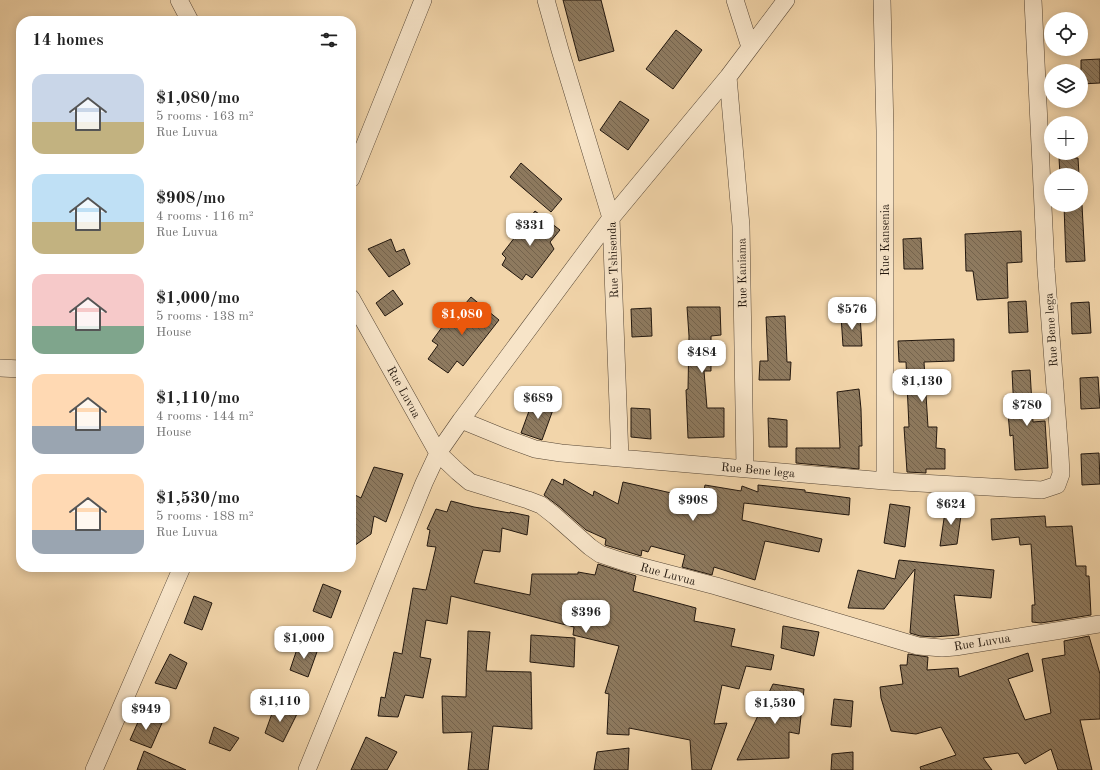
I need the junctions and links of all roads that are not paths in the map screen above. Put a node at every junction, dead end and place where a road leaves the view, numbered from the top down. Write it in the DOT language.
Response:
graph roads {
  1 [pos="179,0"];
  2 [pos="423,0"];
  3 [pos="546,0"];
  4 [pos="735,0"];
  5 [pos="786,0"];
  6 [pos="882,0"];
  7 [pos="1033,0"];
  8 [pos="187,16"];
  9 [pos="750,47"];
  10 [pos="728,77"];
  11 [pos="356,167"];
  12 [pos="611,218"];
  13 [pos="356,307"];
  14 [pos="0,368"];
  15 [pos="16,369"];
  16 [pos="461,420"];
  17 [pos="438,453"];
  18 [pos="620,458"];
  19 [pos="745,468"];
  20 [pos="886,481"];
  21 [pos="180,572"];
  22 [pos="1100,624"];
  23 [pos="94,770"];
  24 [pos="307,770"];
  1 -- 8 [label="street"];
  2 -- 11 [label="street"];
  3 -- 12 [label="street, Rue Tshisenda"];
  4 -- 9 [label="street"];
  5 -- 9 [label="street"];
  6 -- 20 [label="street, Rue Kansenia"];
  7 -- 20 [label="street, Rue Bene lega"];
  9 -- 10 [label="street"];
  10 -- 12 [label="street"];
  10 -- 19 [label="street, Rue Kaniama"];
  12 -- 16 [label="street"];
  12 -- 18 [label="street, Rue Tshisenda"];
  13 -- 17 [label="street, Rue Luvua"];
  14 -- 15 [label="street"];
  16 -- 17 [label="street"];
  16 -- 18 [label="street, Rue Bene lega"];
  17 -- 22 [label="street, Rue Luvua"];
  17 -- 24 [label="street"];
  18 -- 19 [label="street, Rue Bene lega"];
  19 -- 20 [label="street, Rue Bene lega"];
  21 -- 23 [label="street"];
}
